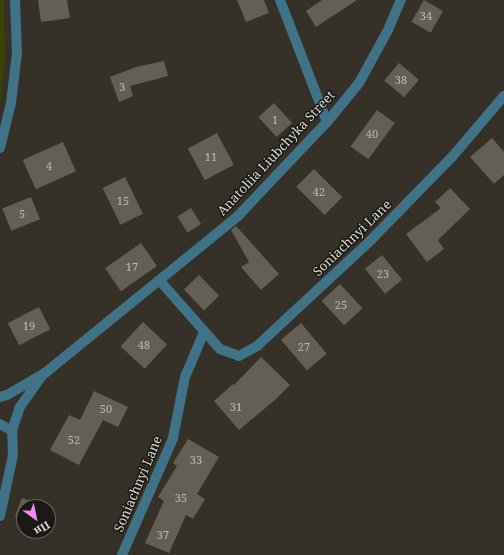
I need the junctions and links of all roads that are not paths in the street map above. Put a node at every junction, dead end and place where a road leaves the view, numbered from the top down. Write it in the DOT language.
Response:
graph roads {
  1 [pos="15,0"];
  2 [pos="280,0"];
  3 [pos="401,0"];
  4 [pos="504,96"];
  5 [pos="326,122"];
  6 [pos="0,148"];
  7 [pos="160,280"];
  8 [pos="204,332"];
  9 [pos="44,373"];
  10 [pos="0,396"];
  11 [pos="0,424"];
  12 [pos="12,431"];
  13 [pos="0,516"];
  14 [pos="122,555"];
  1 -- 6 [label="street"];
  2 -- 5 [label="street"];
  3 -- 5 [label="street, Anatoliia Liubchyka Street"];
  4 -- 8 [label="street, Soniachnyi Lane"];
  5 -- 7 [label="street, Anatoliia Liubchyka Street"];
  7 -- 8 [label="street, Soniachnyi Lane"];
  7 -- 9 [label="street, Anatoliia Liubchyka Street"];
  8 -- 14 [label="street, Soniachnyi Lane"];
  9 -- 10 [label="street, Anatoliia Liubchyka Street"];
  9 -- 12 [label="street, Anatoliia Liubchyka Street"];
  11 -- 12 [label="street"];
  12 -- 13 [label="street, Anatoliia Liubchyka Street"];
}
